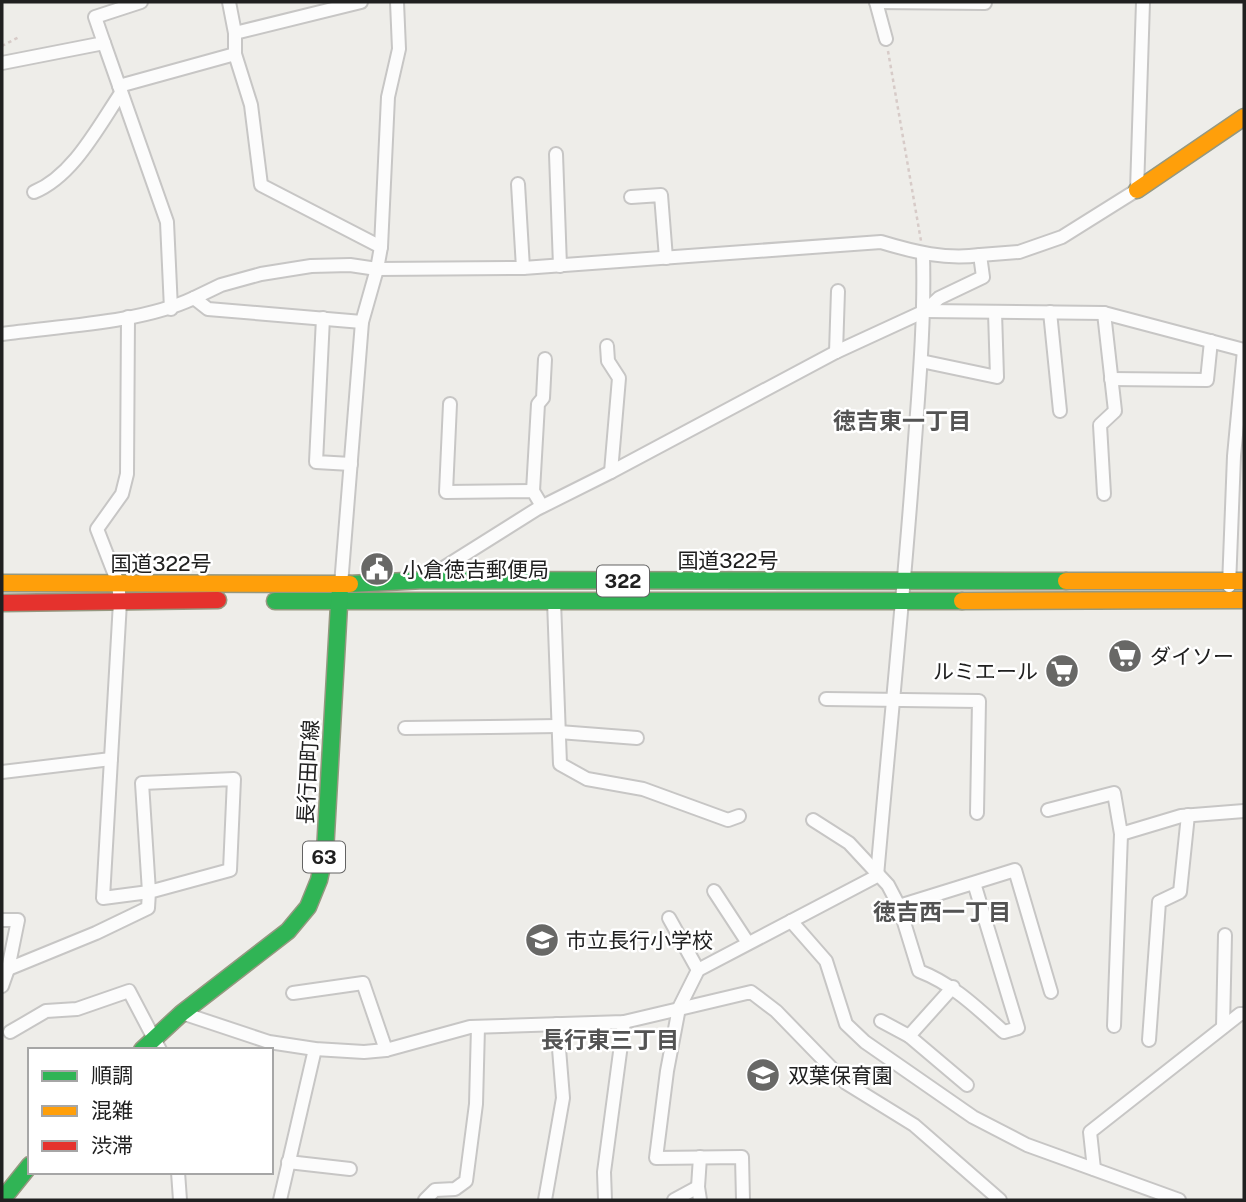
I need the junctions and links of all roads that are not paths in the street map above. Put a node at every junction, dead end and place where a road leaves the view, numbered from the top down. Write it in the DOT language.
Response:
graph roads {
  1 [pos="141,2"];
  2 [pos="229,2"];
  3 [pos="361,2"];
  4 [pos="397,2"];
  5 [pos="876,2"];
  6 [pos="1143,2"];
  7 [pos="985,3"];
  8 [pos="235,33"];
  9 [pos="886,39"];
  10 [pos="104,43"];
  11 [pos="235,54"];
  12 [pos="2,63"];
  13 [pos="120,89"];
  14 [pos="1244,117"];
  15 [pos="556,155"];
  16 [pos="518,184"];
  17 [pos="1137,190"];
  18 [pos="34,192"];
  19 [pos="631,197"];
  20 [pos="381,247"];
  21 [pos="923,255"];
  22 [pos="981,255"];
  23 [pos="666,258"];
  24 [pos="561,265"];
  25 [pos="523,268"];
  26 [pos="377,270"];
  27 [pos="838,291"];
  28 [pos="194,298"];
  29 [pos="171,309"];
  30 [pos="925,311"];
  31 [pos="995,312"];
  32 [pos="1050,312"];
  33 [pos="1104,313"];
  34 [pos="128,317"];
  35 [pos="323,318"];
  36 [pos="362,322"];
  37 [pos="2,334"];
  38 [pos="1211,341"];
  39 [pos="607,346"];
  40 [pos="1244,350"];
  41 [pos="836,352"];
  42 [pos="545,359"];
  43 [pos="921,361"];
  44 [pos="1111,379"];
  45 [pos="450,404"];
  46 [pos="1060,411"];
  47 [pos="351,464"];
  48 [pos="611,472"];
  49 [pos="533,491"];
  50 [pos="1104,494"];
  51 [pos="542,506"];
  52 [pos="424,580"];
  53 [pos="1237,581"];
  54 [pos="905,582"];
  55 [pos="2,583"];
  56 [pos="118,583"];
  57 [pos="341,584"];
  58 [pos="237,600"];
  59 [pos="262,600"];
  60 [pos="1237,600"];
  61 [pos="554,601"];
  62 [pos="120,602"];
  63 [pos="338,602"];
  64 [pos="902,602"];
  65 [pos="2,603"];
  66 [pos="826,699"];
  67 [pos="892,699"];
  68 [pos="405,729"];
  69 [pos="558,729"];
  70 [pos="637,738"];
  71 [pos="111,759"];
  72 [pos="2,772"];
  73 [pos="1048,810"];
  74 [pos="1244,811"];
  75 [pos="977,813"];
  76 [pos="1188,815"];
  77 [pos="739,816"];
  78 [pos="813,820"];
  79 [pos="1121,834"];
  80 [pos="877,876"];
  81 [pos="974,883"];
  82 [pos="714,891"];
  83 [pos="149,892"];
  84 [pos="898,906"];
  85 [pos="669,918"];
  86 [pos="2,920"];
  87 [pos="791,921"];
  88 [pos="1225,935"];
  89 [pos="748,943"];
  90 [pos="8,969"];
  91 [pos="698,970"];
  92 [pos="2,986"];
  93 [pos="953,987"];
  94 [pos="1051,992"];
  95 [pos="293,993"];
  96 [pos="680,1008"];
  97 [pos="182,1013"];
  98 [pos="1244,1014"];
  99 [pos="624,1021"];
  100 [pos="881,1021"];
  101 [pos="557,1024"];
  102 [pos="1114,1026"];
  103 [pos="478,1027"];
  104 [pos="1223,1027"];
  105 [pos="10,1032"];
  106 [pos="909,1036"];
  107 [pos="1149,1040"];
  108 [pos="157,1044"];
  109 [pos="315,1049"];
  110 [pos="386,1050"];
  111 [pos="967,1085"];
  112 [pos="700,1157"];
  113 [pos="288,1162"];
  114 [pos="28,1168"];
  115 [pos="350,1169"];
  116 [pos="1094,1170"];
  117 [pos="178,1174"];
  118 [pos="698,1186"];
  119 [pos="2,1200"];
  120 [pos="180,1200"];
  121 [pos="280,1200"];
  122 [pos="425,1200"];
  123 [pos="545,1200"];
  124 [pos="605,1200"];
  125 [pos="674,1200"];
  126 [pos="700,1200"];
  127 [pos="743,1200"];
  128 [pos="1000,1200"];
  129 [pos="1179,1200"];
  1 -- 10 [label="street"];
  2 -- 8 [label="street"];
  3 -- 8 [label="street"];
  4 -- 20 [label="street"];
  5 -- 7 [label="street"];
  5 -- 9 [label="street"];
  6 -- 17 [label="street"];
  8 -- 11 [label="street"];
  10 -- 12 [label="street"];
  10 -- 13 [label="street"];
  11 -- 13 [label="street"];
  11 -- 20 [label="street"];
  13 -- 18 [label="street"];
  13 -- 29 [label="street"];
  14 -- 17 [label="main road"];
  15 -- 24 [label="street"];
  16 -- 25 [label="street"];
  17 -- 22 [label="street"];
  19 -- 23 [label="street"];
  20 -- 26 [label="street"];
  21 -- 22 [label="street"];
  21 -- 23 [label="street"];
  21 -- 30 [label="street"];
  22 -- 30 [label="street"];
  23 -- 24 [label="street"];
  24 -- 25 [label="street"];
  25 -- 26 [label="street"];
  26 -- 28 [label="street"];
  26 -- 36 [label="street"];
  27 -- 41 [label="street"];
  28 -- 29 [label="street"];
  28 -- 35 [label="street"];
  29 -- 34 [label="street"];
  30 -- 31 [label="street"];
  30 -- 41 [label="street"];
  30 -- 43 [label="street"];
  31 -- 32 [label="street"];
  31 -- 43 [label="street"];
  32 -- 33 [label="street"];
  32 -- 46 [label="street"];
  33 -- 38 [label="street"];
  33 -- 44 [label="street"];
  34 -- 37 [label="street"];
  34 -- 56 [label="street"];
  35 -- 36 [label="street"];
  35 -- 47 [label="street"];
  36 -- 47 [label="street"];
  38 -- 40 [label="street"];
  38 -- 44 [label="street"];
  39 -- 48 [label="street"];
  40 -- 53 [label="street"];
  41 -- 48 [label="street"];
  42 -- 49 [label="street"];
  43 -- 54 [label="street"];
  44 -- 50 [label="street"];
  45 -- 49 [label="street"];
  47 -- 57 [label="street"];
  48 -- 51 [label="street"];
  49 -- 51 [label="street"];
  51 -- 52 [label="street"];
  52 -- 54 [label="main road, 国道322号 / 322"];
  52 -- 57 [label="main road, 国道322号 / 322"];
  53 -- 54 [label="main road, 国道322号 / 322"];
  53 -- 60 [label="street"];
  54 -- 64 [label="street"];
  55 -- 56 [label="main road, 国道322号 / 322"];
  56 -- 57 [label="main road, 国道322号 / 322"];
  56 -- 62 [label="street"];
  57 -- 63 [label="main road, 長行田町線 / 63"];
  58 -- 62 [label="main road, 国道322号"];
  59 -- 63 [label="main road, 国道322号 / 322"];
  60 -- 64 [label="main road, 国道322号 / 322"];
  61 -- 63 [label="main road, 国道322号 / 322"];
  61 -- 64 [label="main road, 国道322号 / 322"];
  61 -- 69 [label="street"];
  62 -- 65 [label="main road, 国道322号"];
  62 -- 71 [label="street"];
  63 -- 97 [label="main road, 長行田町線 / 63"];
  64 -- 67 [label="street"];
  66 -- 67 [label="street"];
  67 -- 75 [label="street"];
  67 -- 80 [label="street"];
  68 -- 69 [label="street"];
  69 -- 70 [label="street"];
  69 -- 77 [label="street"];
  71 -- 72 [label="street"];
  71 -- 83 [label="street"];
  73 -- 79 [label="street"];
  74 -- 76 [label="street"];
  76 -- 79 [label="street"];
  76 -- 107 [label="street"];
  78 -- 80 [label="street"];
  79 -- 102 [label="street"];
  80 -- 84 [label="street"];
  80 -- 87 [label="street"];
  81 -- 84 [label="street"];
  81 -- 93 [label="street"];
  81 -- 94 [label="street"];
  82 -- 89 [label="street"];
  83 -- 83 [label="street"];
  83 -- 90 [label="street"];
  84 -- 93 [label="street"];
  85 -- 91 [label="street"];
  86 -- 90 [label="street"];
  87 -- 89 [label="street"];
  87 -- 116 [label="street"];
  88 -- 104 [label="street"];
  89 -- 91 [label="street"];
  90 -- 92 [label="street"];
  91 -- 96 [label="street"];
  93 -- 106 [label="street"];
  95 -- 110 [label="street"];
  96 -- 99 [label="street"];
  96 -- 112 [label="street"];
  96 -- 128 [label="street"];
  97 -- 108 [label="main road, 長行田町線 / 63"];
  97 -- 109 [label="street"];
  98 -- 104 [label="street"];
  99 -- 101 [label="street"];
  99 -- 124 [label="street"];
  100 -- 106 [label="street"];
  101 -- 103 [label="street"];
  101 -- 123 [label="street"];
  103 -- 110 [label="street"];
  103 -- 122 [label="street"];
  104 -- 116 [label="street"];
  105 -- 108 [label="street"];
  106 -- 111 [label="street"];
  109 -- 110 [label="street"];
  109 -- 113 [label="street"];
  112 -- 118 [label="street"];
  112 -- 127 [label="street"];
  113 -- 115 [label="street"];
  113 -- 121 [label="street"];
  114 -- 119 [label="main road"];
  116 -- 129 [label="street"];
  117 -- 120 [label="street"];
  118 -- 125 [label="street"];
  118 -- 126 [label="street"];
}
